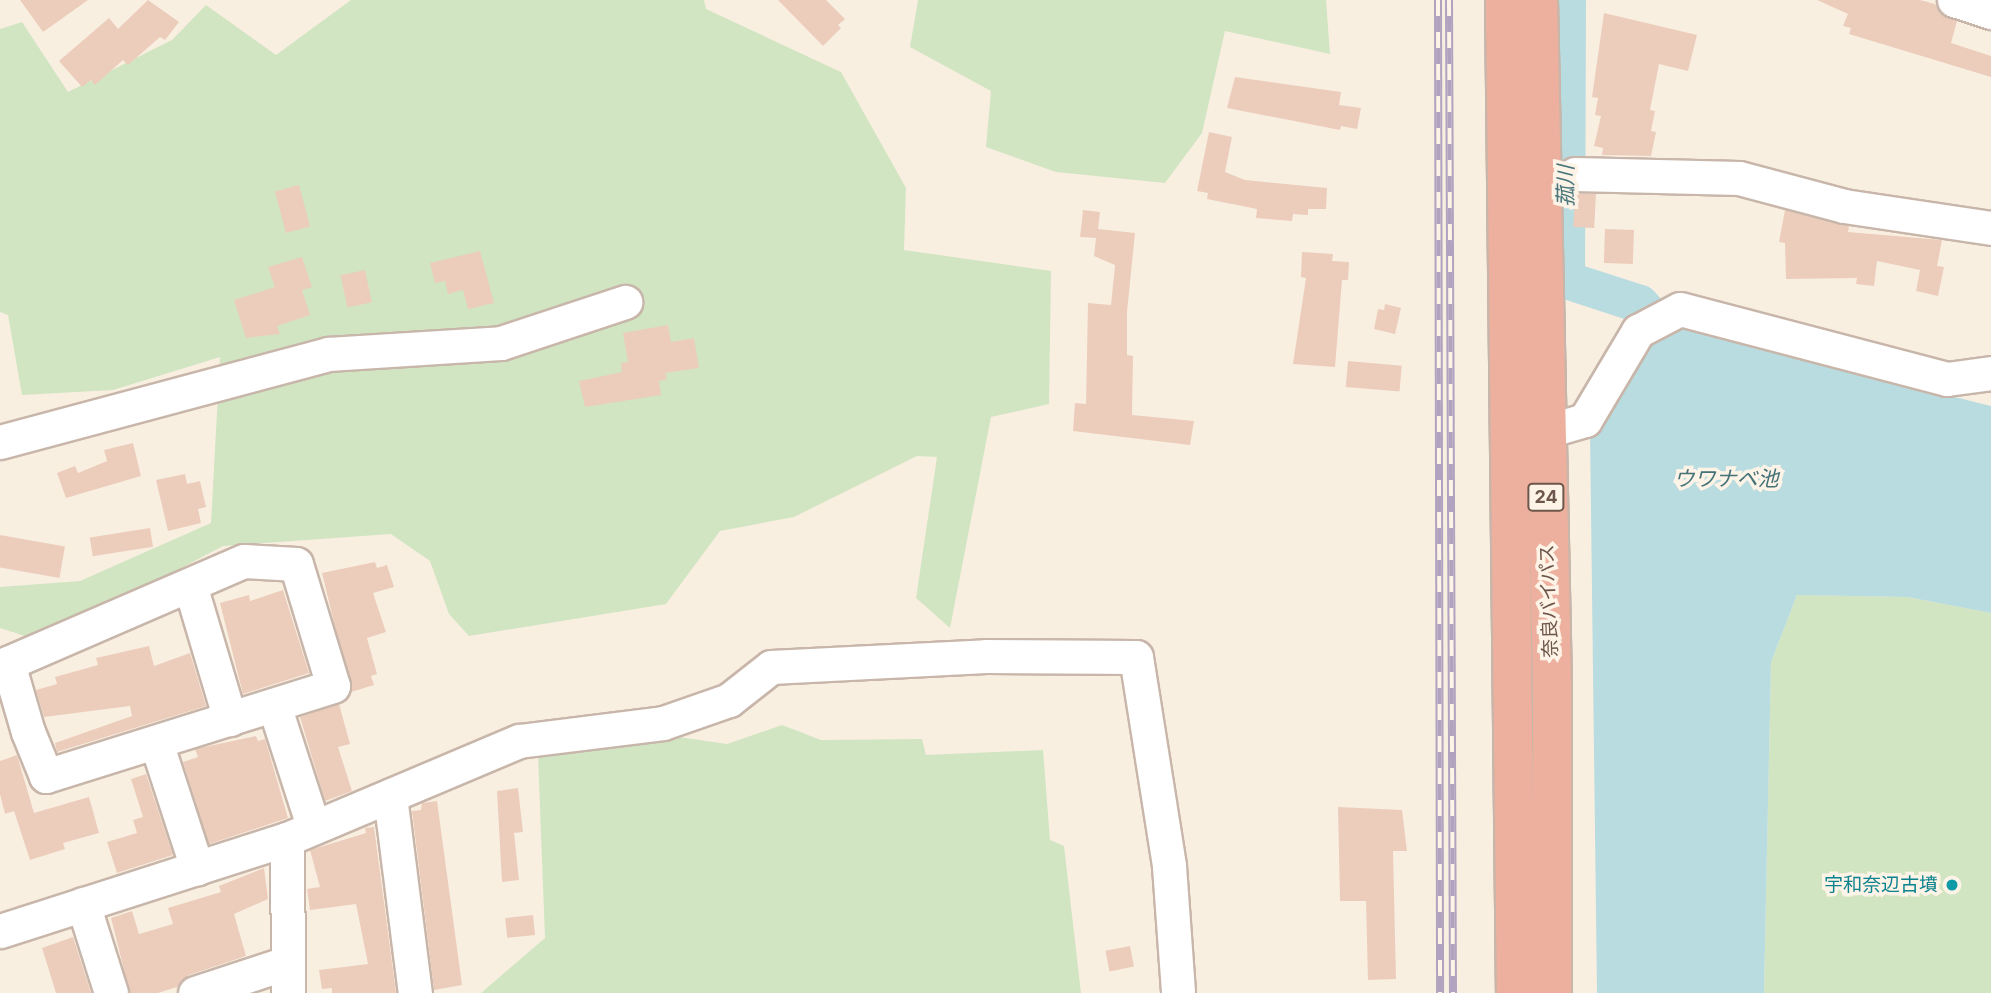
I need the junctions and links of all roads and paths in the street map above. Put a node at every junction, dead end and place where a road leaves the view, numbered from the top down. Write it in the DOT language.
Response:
graph roads {
  1 [pos="1505,0"];
  2 [pos="1538,0"];
  3 [pos="1954,0"];
  4 [pos="1991,12"];
  5 [pos="1575,174"];
  6 [pos="1991,228"];
  7 [pos="625,302"];
  8 [pos="1991,373"];
  9 [pos="1947,379"];
  10 [pos="1991,389"];
  11 [pos="1544,432"];
  12 [pos="0,442"];
  13 [pos="190,585"];
  14 [pos="274,705"];
  15 [pos="230,719"];
  16 [pos="14,734"];
  17 [pos="156,741"];
  18 [pos="390,796"];
  19 [pos="300,833"];
  20 [pos="197,868"];
  21 [pos="83,904"];
  22 [pos="0,931"];
  23 [pos="287,978"];
  24 [pos="111,993"];
  25 [pos="195,993"];
  26 [pos="415,993"];
  27 [pos="1178,993"];
  28 [pos="1516,993"];
  29 [pos="1552,993"];
  1 -- 28 [label="highway, 奈良バイパス / 24"];
  2 -- 11 [label="highway, 奈良バイパス / 24"];
  3 -- 4 [label="street"];
  5 -- 6 [label="street"];
  7 -- 12 [label="street"];
  8 -- 9 [label="street"];
  9 -- 10 [label="street"];
  9 -- 11 [label="street"];
  11 -- 29 [label="highway, 奈良バイパス / 24"];
  13 -- 14 [label="street"];
  13 -- 15 [label="street"];
  13 -- 16 [label="street"];
  14 -- 15 [label="street"];
  14 -- 19 [label="street"];
  15 -- 17 [label="street"];
  16 -- 17 [label="street"];
  17 -- 20 [label="street"];
  18 -- 19 [label="street"];
  18 -- 26 [label="street"];
  18 -- 27 [label="street"];
  19 -- 20 [label="street"];
  19 -- 23 [label="street"];
  20 -- 21 [label="street"];
  21 -- 22 [label="street"];
  21 -- 24 [label="street"];
  23 -- 25 [label="street"];
}
